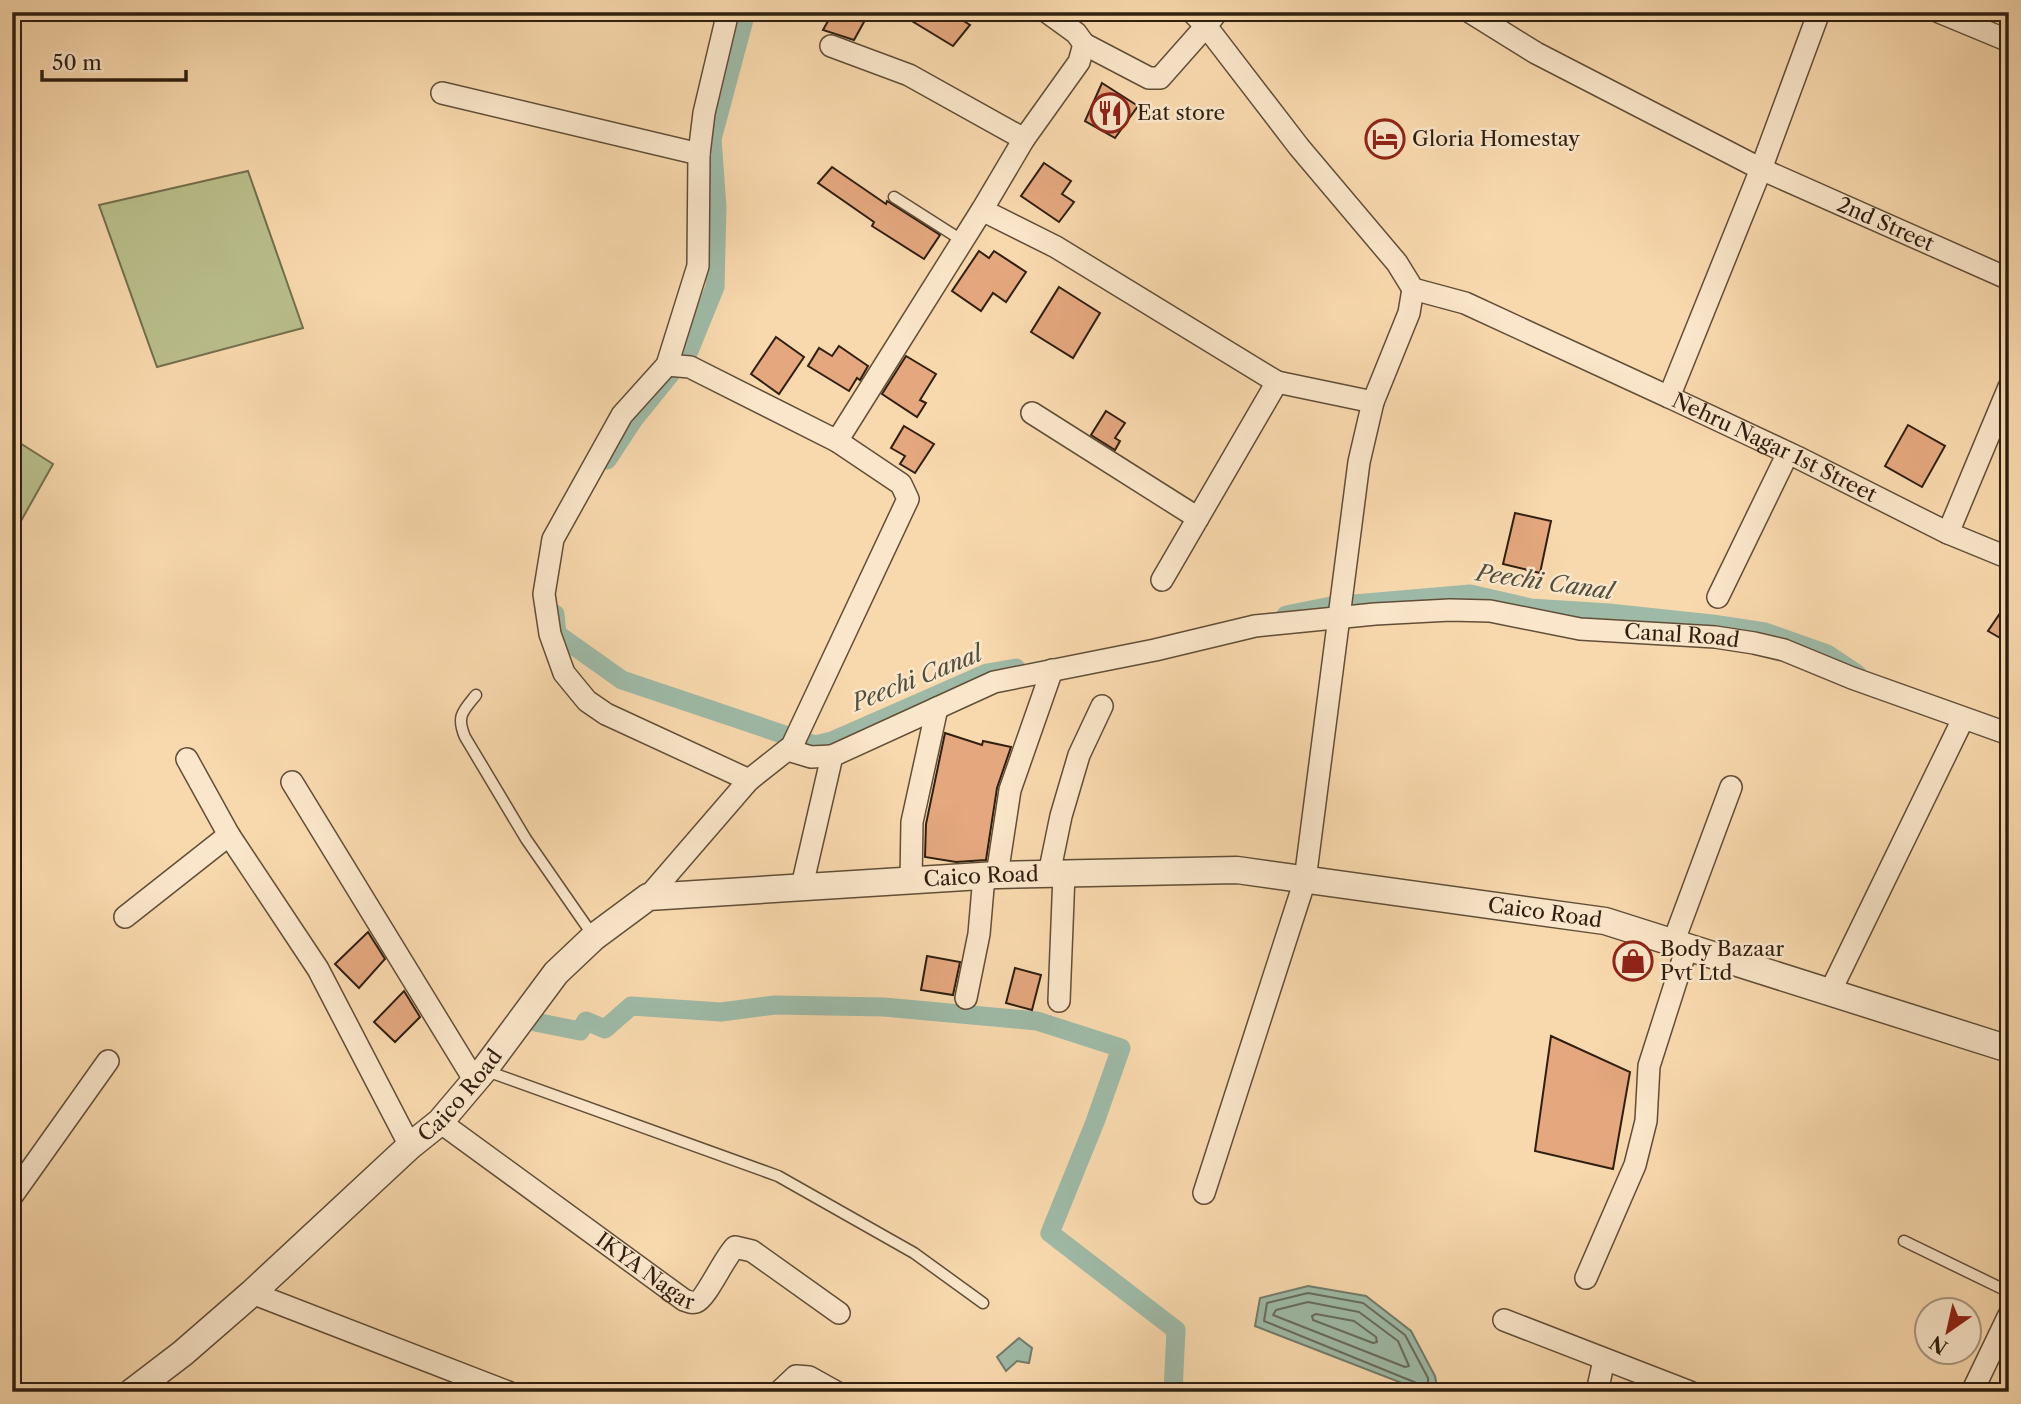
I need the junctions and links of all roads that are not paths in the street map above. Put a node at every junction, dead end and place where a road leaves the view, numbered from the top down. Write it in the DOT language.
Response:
graph roads {
  1 [pos="728,12"];
  2 [pos="1047,12"];
  3 [pos="1470,12"];
  4 [pos="1819,12"];
  5 [pos="1939,12"];
  6 [pos="1205,17"];
  7 [pos="2009,41"];
  8 [pos="1084,44"];
  9 [pos="831,46"];
  10 [pos="442,93"];
  11 [pos="1024,139"];
  12 [pos="699,154"];
  13 [pos="1761,169"];
  14 [pos="894,197"];
  15 [pos="982,210"];
  16 [pos="963,241"];
  17 [pos="2009,279"];
  18 [pos="1413,289"];
  19 [pos="667,365"];
  20 [pos="1277,382"];
  21 [pos="2009,387"];
  22 [pos="1669,397"];
  23 [pos="1373,402"];
  24 [pos="1032,413"];
  25 [pos="837,441"];
  26 [pos="1788,453"];
  27 [pos="1198,518"];
  28 [pos="1948,533"];
  29 [pos="2009,558"];
  30 [pos="1162,580"];
  31 [pos="1718,597"];
  32 [pos="1341,607"];
  33 [pos="1052,670"];
  34 [pos="476,695"];
  35 [pos="1102,706"];
  36 [pos="937,708"];
  37 [pos="1963,719"];
  38 [pos="2009,734"];
  39 [pos="794,741"];
  40 [pos="832,756"];
  41 [pos="187,759"];
  42 [pos="749,779"];
  43 [pos="292,782"];
  44 [pos="1731,787"];
  45 [pos="229,835"];
  46 [pos="1056,874"];
  47 [pos="991,876"];
  48 [pos="911,880"];
  49 [pos="1305,880"];
  50 [pos="802,886"];
  51 [pos="648,897"];
  52 [pos="125,917"];
  53 [pos="594,937"];
  54 [pos="1680,945"];
  55 [pos="1830,992"];
  56 [pos="967,999"];
  57 [pos="1059,1001"];
  58 [pos="2009,1049"];
  59 [pos="108,1061"];
  60 [pos="480,1075"];
  61 [pos="440,1122"];
  62 [pos="410,1146"];
  63 [pos="1204,1193"];
  64 [pos="12,1196"];
  65 [pos="1904,1241"];
  66 [pos="1586,1278"];
  67 [pos="2009,1292"];
  68 [pos="252,1293"];
  69 [pos="983,1303"];
  70 [pos="839,1313"];
  71 [pos="2009,1315"];
  72 [pos="1504,1320"];
  73 [pos="1604,1360"];
  74 [pos="132,1392"];
  75 [pos="508,1392"];
  76 [pos="779,1392"];
  77 [pos="836,1392"];
  78 [pos="1597,1392"];
  79 [pos="1690,1392"];
  80 [pos="1972,1392"];
  1 -- 12 [label="street"];
  2 -- 8 [label="street"];
  3 -- 13 [label="street, 2nd Street"];
  4 -- 13 [label="street, Nehru Nagar 1st Street"];
  5 -- 7 [label="street"];
  6 -- 8 [label="street"];
  6 -- 18 [label="street"];
  8 -- 11 [label="street"];
  9 -- 11 [label="street"];
  10 -- 12 [label="street"];
  11 -- 15 [label="street"];
  12 -- 19 [label="street"];
  13 -- 17 [label="street, 2nd Street"];
  13 -- 22 [label="street, Nehru Nagar 1st Street"];
  14 -- 16 [label="lane"];
  15 -- 16 [label="street"];
  15 -- 20 [label="street"];
  16 -- 25 [label="street"];
  18 -- 22 [label="street"];
  18 -- 23 [label="street"];
  19 -- 25 [label="street"];
  19 -- 42 [label="street"];
  20 -- 23 [label="street"];
  20 -- 27 [label="street"];
  21 -- 28 [label="street"];
  22 -- 26 [label="street, Nehru Nagar 1st Street"];
  23 -- 32 [label="street"];
  24 -- 27 [label="street"];
  25 -- 39 [label="street"];
  26 -- 28 [label="street, Nehru Nagar 1st Street"];
  26 -- 31 [label="street"];
  27 -- 30 [label="street"];
  28 -- 29 [label="street, Nehru Nagar 1st Street"];
  32 -- 33 [label="street, Canal Road"];
  32 -- 37 [label="street, Canal Road"];
  32 -- 49 [label="street"];
  33 -- 36 [label="street, Canal Road"];
  33 -- 47 [label="street"];
  34 -- 53 [label="lane"];
  35 -- 46 [label="street"];
  36 -- 40 [label="street, Canal Road"];
  36 -- 48 [label="street"];
  37 -- 38 [label="street, Canal Road"];
  37 -- 55 [label="street"];
  39 -- 40 [label="street"];
  39 -- 42 [label="street"];
  40 -- 50 [label="street"];
  41 -- 45 [label="street"];
  42 -- 51 [label="street"];
  43 -- 60 [label="street"];
  44 -- 54 [label="street"];
  45 -- 52 [label="street"];
  45 -- 62 [label="street"];
  46 -- 47 [label="street, Caico Road"];
  46 -- 49 [label="street, Caico Road"];
  46 -- 57 [label="street"];
  47 -- 48 [label="street, Caico Road"];
  47 -- 56 [label="street"];
  48 -- 50 [label="street, Caico Road"];
  49 -- 54 [label="street, Caico Road"];
  49 -- 63 [label="street"];
  50 -- 51 [label="street, Caico Road"];
  51 -- 53 [label="street, Caico Road"];
  53 -- 60 [label="street, Caico Road"];
  54 -- 55 [label="street, Caico Road"];
  54 -- 66 [label="street"];
  55 -- 58 [label="street, Caico Road"];
  59 -- 64 [label="street"];
  60 -- 61 [label="street, Caico Road"];
  60 -- 69 [label="lane"];
  61 -- 62 [label="street, Caico Road"];
  61 -- 70 [label="street, IKYA Nagar"];
  62 -- 68 [label="street, Caico Road"];
  65 -- 67 [label="lane"];
  68 -- 74 [label="street, Caico Road"];
  68 -- 75 [label="street"];
  71 -- 80 [label="street"];
  72 -- 73 [label="street"];
  73 -- 78 [label="street"];
  73 -- 79 [label="street"];
  76 -- 77 [label="street"];
}
